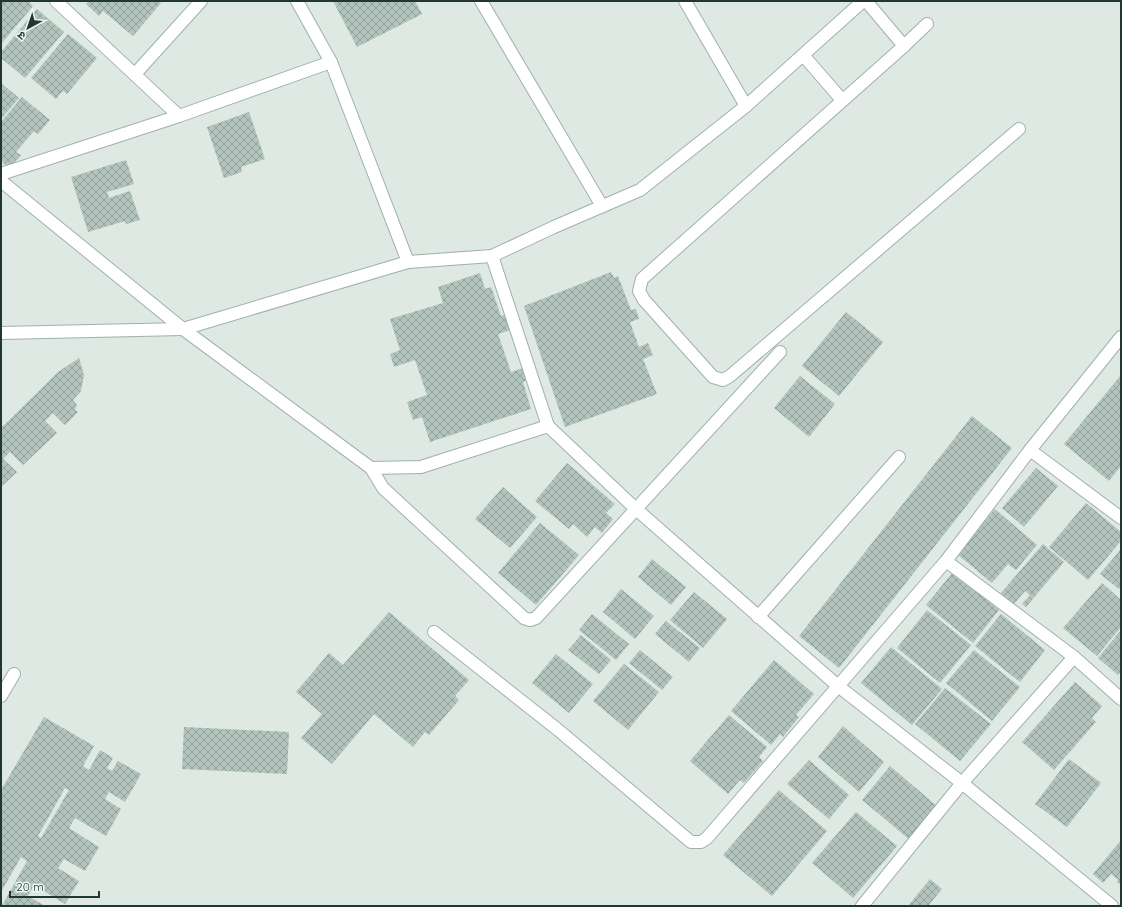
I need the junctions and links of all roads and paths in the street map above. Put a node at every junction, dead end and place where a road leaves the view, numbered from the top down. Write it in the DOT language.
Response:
graph roads {
  1 [pos="56,1"];
  2 [pos="201,1"];
  3 [pos="297,1"];
  4 [pos="481,1"];
  5 [pos="685,1"];
  6 [pos="865,1"];
  7 [pos="927,24"];
  8 [pos="904,46"];
  9 [pos="803,55"];
  10 [pos="331,62"];
  11 [pos="135,74"];
  12 [pos="842,100"];
  13 [pos="746,106"];
  14 [pos="179,116"];
  15 [pos="1019,129"];
  16 [pos="1,174"];
  17 [pos="1,181"];
  18 [pos="602,206"];
  19 [pos="492,256"];
  20 [pos="408,262"];
  21 [pos="183,329"];
  22 [pos="1,333"];
  23 [pos="1121,337"];
  24 [pos="780,352"];
  25 [pos="548,426"];
  26 [pos="1030,450"];
  27 [pos="898,457"];
  28 [pos="372,468"];
  29 [pos="636,509"];
  30 [pos="1121,518"];
  31 [pos="946,561"];
  32 [pos="758,617"];
  33 [pos="434,632"];
  34 [pos="1074,657"];
  35 [pos="14,674"];
  36 [pos="838,686"];
  37 [pos="1,696"];
  38 [pos="1121,699"];
  39 [pos="962,783"];
  40 [pos="862,906"];
  41 [pos="1112,906"];
  1 -- 11 [label="street"];
  2 -- 11 [label="street"];
  3 -- 10 [label="street"];
  4 -- 18 [label="street"];
  5 -- 13 [label="street"];
  6 -- 8 [label="street"];
  6 -- 9 [label="street"];
  7 -- 8 [label="street"];
  8 -- 12 [label="street"];
  9 -- 12 [label="street"];
  9 -- 13 [label="street"];
  10 -- 14 [label="street"];
  10 -- 20 [label="street"];
  11 -- 14 [label="street"];
  12 -- 15 [label="street"];
  13 -- 18 [label="street"];
  14 -- 16 [label="street"];
  17 -- 21 [label="street"];
  18 -- 19 [label="street"];
  19 -- 20 [label="street"];
  19 -- 25 [label="street"];
  20 -- 21 [label="street"];
  21 -- 22 [label="street"];
  21 -- 28 [label="street"];
  23 -- 26 [label="street"];
  24 -- 29 [label="street"];
  25 -- 28 [label="street"];
  25 -- 29 [label="street"];
  26 -- 30 [label="street"];
  26 -- 31 [label="street"];
  27 -- 32 [label="street"];
  28 -- 29 [label="street"];
  29 -- 32 [label="street"];
  31 -- 34 [label="street"];
  31 -- 36 [label="street"];
  32 -- 36 [label="street"];
  33 -- 36 [label="street"];
  34 -- 38 [label="street"];
  34 -- 39 [label="street"];
  35 -- 37 [label="street"];
  36 -- 39 [label="street"];
  39 -- 40 [label="street"];
  39 -- 41 [label="street"];
}
